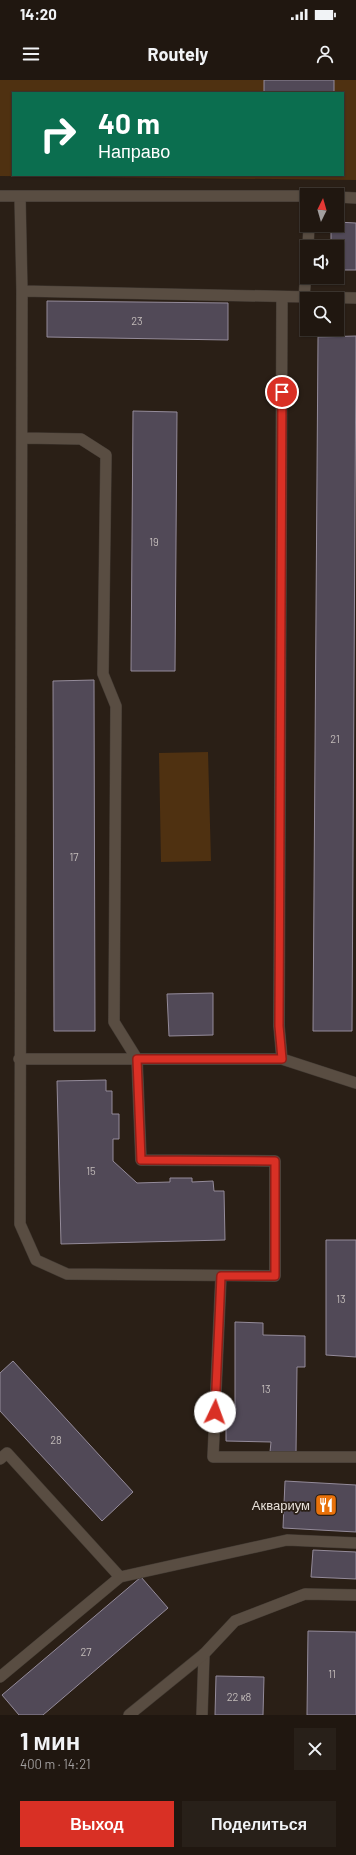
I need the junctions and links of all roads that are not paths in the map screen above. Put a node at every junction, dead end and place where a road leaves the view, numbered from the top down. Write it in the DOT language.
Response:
graph roads {
  1 [pos="0,196"];
  2 [pos="300,196"];
  3 [pos="20,197"];
  4 [pos="344,197"];
  5 [pos="356,198"];
  6 [pos="22,291"];
  7 [pos="282,297"];
  8 [pos="300,298"];
  9 [pos="344,298"];
  10 [pos="356,298"];
  11 [pos="22,438"];
  12 [pos="19,1059"];
  13 [pos="137,1059"];
  14 [pos="282,1059"];
  15 [pos="356,1084"];
  16 [pos="221,1276"];
  17 [pos="356,1457"];
  18 [pos="0,1459"];
  19 [pos="356,1543"];
  20 [pos="120,1577"];
  21 [pos="356,1595"];
  22 [pos="204,1654"];
  23 [pos="0,1677"];
  24 [pos="129,1715"];
  25 [pos="202,1715"];
  1 -- 3 [label="street"];
  2 -- 3 [label="street"];
  3 -- 6 [label="street"];
  4 -- 5 [label="street"];
  6 -- 7 [label="street"];
  6 -- 11 [label="street"];
  7 -- 8 [label="street"];
  7 -- 14 [label="street"];
  9 -- 10 [label="street"];
  11 -- 12 [label="street"];
  11 -- 13 [label="street"];
  12 -- 13 [label="street"];
  12 -- 16 [label="street"];
  13 -- 14 [label="street"];
  13 -- 16 [label="street"];
  14 -- 15 [label="street"];
  16 -- 17 [label="street"];
  18 -- 20 [label="street"];
  19 -- 20 [label="street"];
  20 -- 23 [label="street"];
  21 -- 22 [label="street"];
  22 -- 24 [label="street"];
  22 -- 25 [label="street"];
}
